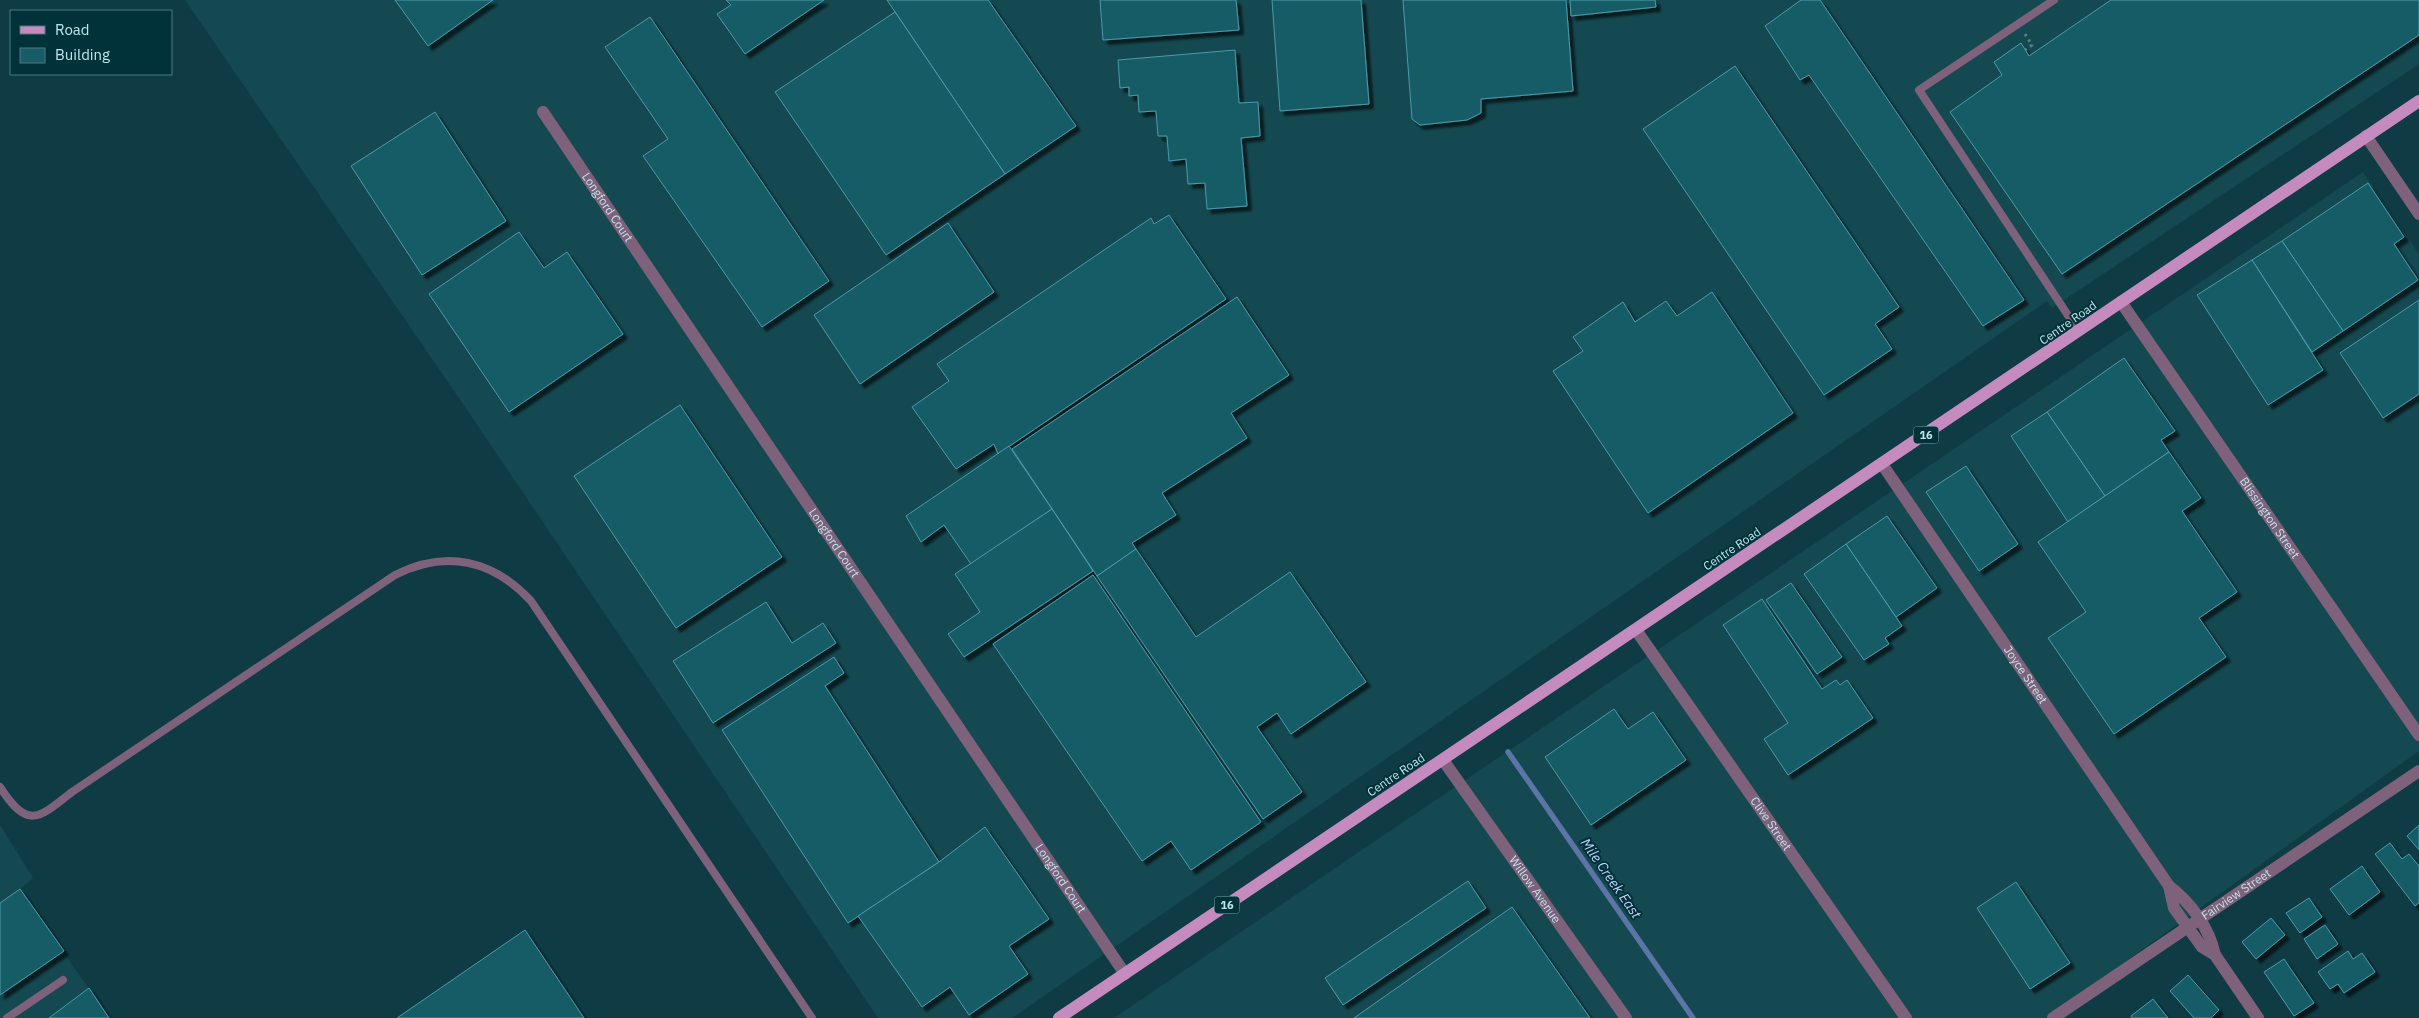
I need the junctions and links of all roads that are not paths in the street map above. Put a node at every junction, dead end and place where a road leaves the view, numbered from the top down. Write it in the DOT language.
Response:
graph roads {
  1 [pos="2054,0"];
  2 [pos="2419,101"];
  3 [pos="543,112"];
  4 [pos="2366,136"];
  5 [pos="2419,214"];
  6 [pos="2121,302"];
  7 [pos="2079,332"];
  8 [pos="1882,464"];
  9 [pos="1636,630"];
  10 [pos="2419,735"];
  11 [pos="1443,760"];
  12 [pos="2419,771"];
  13 [pos="0,788"];
  14 [pos="2169,886"];
  15 [pos="2200,920"];
  16 [pos="2188,928"];
  17 [pos="2215,955"];
  18 [pos="1125,974"];
  19 [pos="63,980"];
  20 [pos="7,1018"];
  21 [pos="812,1018"];
  22 [pos="1059,1018"];
  23 [pos="1626,1018"];
  24 [pos="1906,1018"];
  25 [pos="2053,1018"];
  26 [pos="2258,1018"];
  1 -- 7 [label="lane"];
  2 -- 4 [label="main road, Centre Road / 16"];
  3 -- 18 [label="street, Longford Court"];
  4 -- 5 [label="street"];
  4 -- 6 [label="main road, Centre Road / 16"];
  6 -- 7 [label="main road, Centre Road / 16"];
  6 -- 10 [label="street, Blissington Street"];
  7 -- 8 [label="main road, Centre Road / 16"];
  8 -- 9 [label="main road, Centre Road / 16"];
  8 -- 14 [label="street, Joyce Street"];
  9 -- 11 [label="main road, Centre Road / 16"];
  9 -- 24 [label="street, Clive Street"];
  11 -- 18 [label="main road, Centre Road / 16"];
  11 -- 23 [label="street, Willow Avenue"];
  12 -- 15 [label="street, Fairview Street"];
  13 -- 21 [label="lane"];
  14 -- 15 [label="street, Joyce Street"];
  14 -- 16 [label="street, Joyce Street"];
  15 -- 16 [label="street, Fairview Street"];
  15 -- 17 [label="street, Joyce Street"];
  16 -- 17 [label="street, Joyce Street"];
  16 -- 25 [label="street, Fairview Street"];
  17 -- 26 [label="street, Joyce Street"];
  18 -- 22 [label="main road, Centre Road / 16"];
  19 -- 20 [label="lane"];
}
